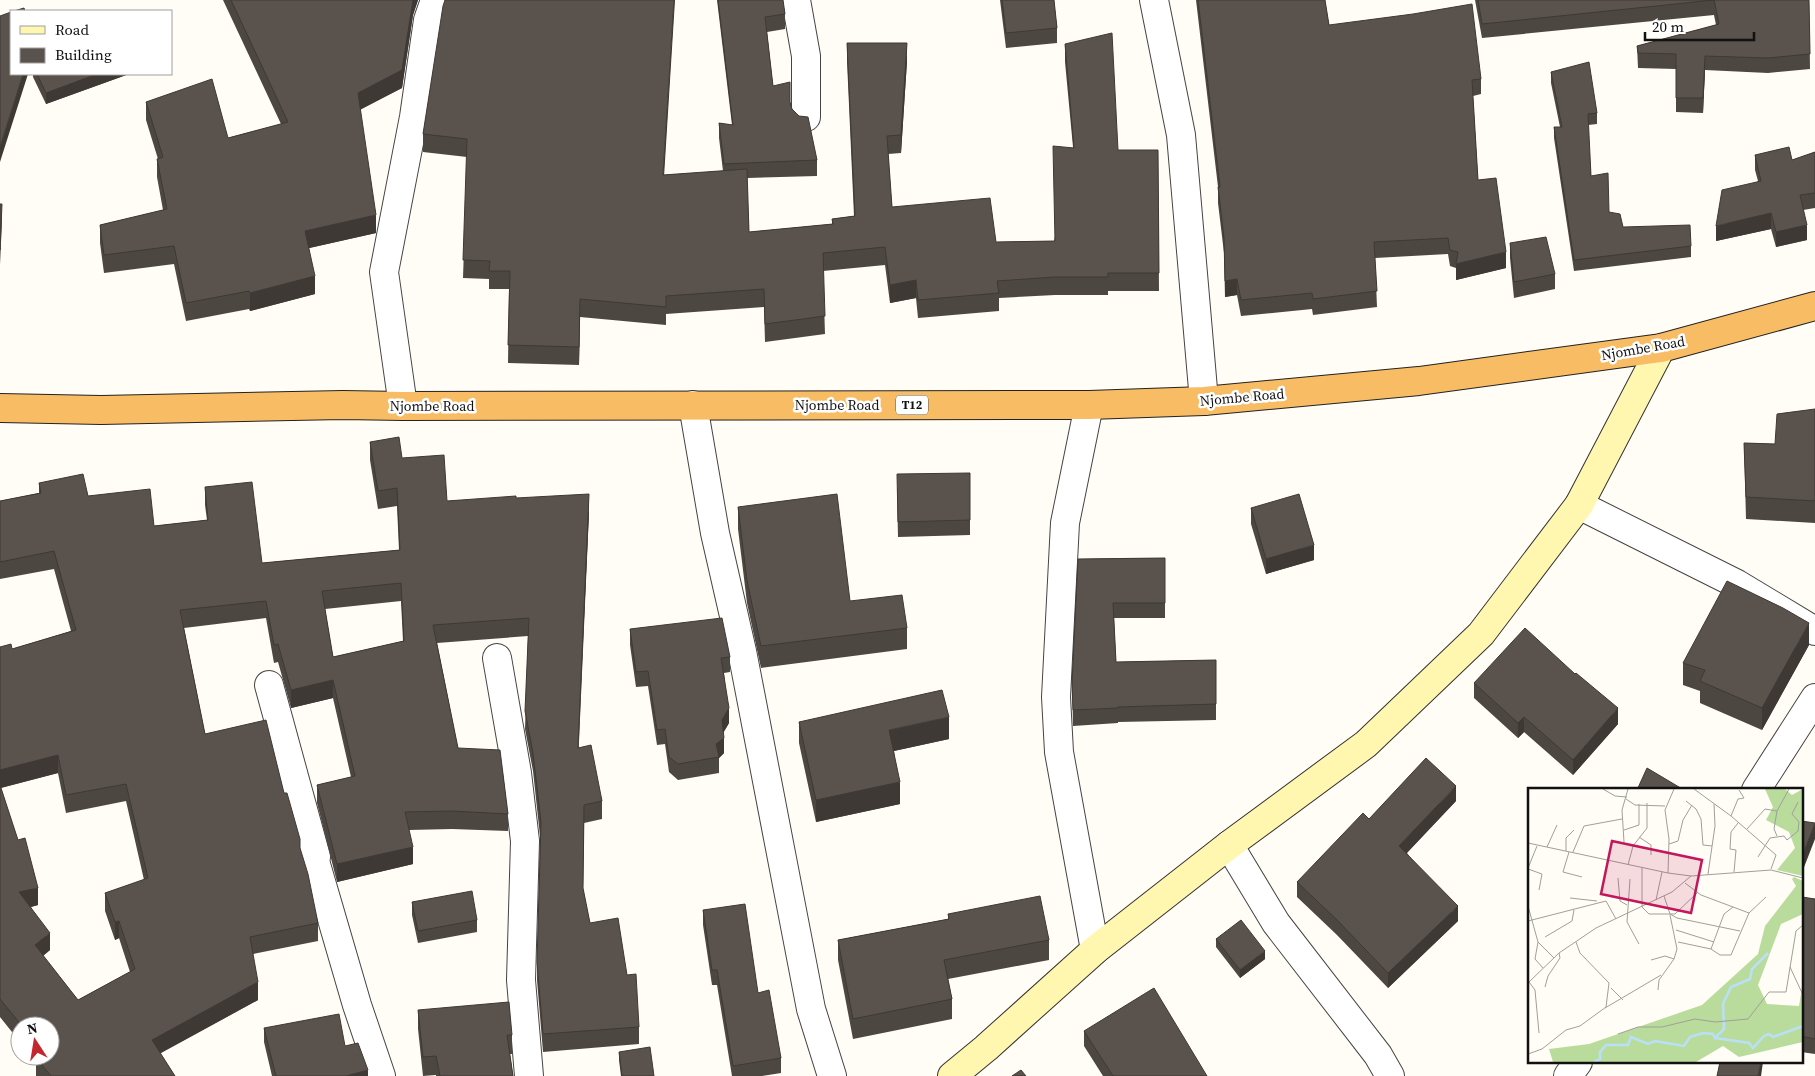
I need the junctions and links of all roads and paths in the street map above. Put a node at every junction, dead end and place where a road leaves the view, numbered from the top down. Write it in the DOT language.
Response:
graph roads {
  1 [pos="435,0"];
  2 [pos="796,0"];
  3 [pos="1154,0"];
  4 [pos="806,117"];
  5 [pos="1815,306"];
  6 [pos="1661,348"];
  7 [pos="1204,401"];
  8 [pos="693,405"];
  9 [pos="1089,405"];
  10 [pos="403,406"];
  11 [pos="0,408"];
  12 [pos="1579,505"];
  13 [pos="1815,630"];
  14 [pos="497,658"];
  15 [pos="269,685"];
  16 [pos="1815,698"];
  17 [pos="1757,788"];
  18 [pos="1229,846"];
  19 [pos="1096,950"];
  20 [pos="1577,1064"];
  21 [pos="381,1076"];
  22 [pos="529,1076"];
  23 [pos="832,1076"];
  24 [pos="952,1076"];
  25 [pos="1390,1076"];
  26 [pos="1568,1076"];
  1 -- 10 [label="street"];
  2 -- 4 [label="street"];
  3 -- 7 [label="street"];
  5 -- 6 [label="highway, Njombe Road / T12"];
  6 -- 7 [label="highway, Njombe Road / T12"];
  6 -- 12 [label="main road"];
  7 -- 9 [label="highway, Njombe Road / T12"];
  8 -- 9 [label="highway, Njombe Road / T12"];
  8 -- 10 [label="highway, Njombe Road / T12"];
  8 -- 23 [label="street"];
  9 -- 19 [label="street"];
  10 -- 11 [label="highway, Njombe Road / T12"];
  12 -- 13 [label="street"];
  12 -- 18 [label="main road"];
  14 -- 22 [label="street"];
  15 -- 21 [label="street"];
  16 -- 17 [label="street"];
  18 -- 19 [label="main road"];
  18 -- 25 [label="street"];
  19 -- 24 [label="main road"];
  20 -- 26 [label="street"];
}
